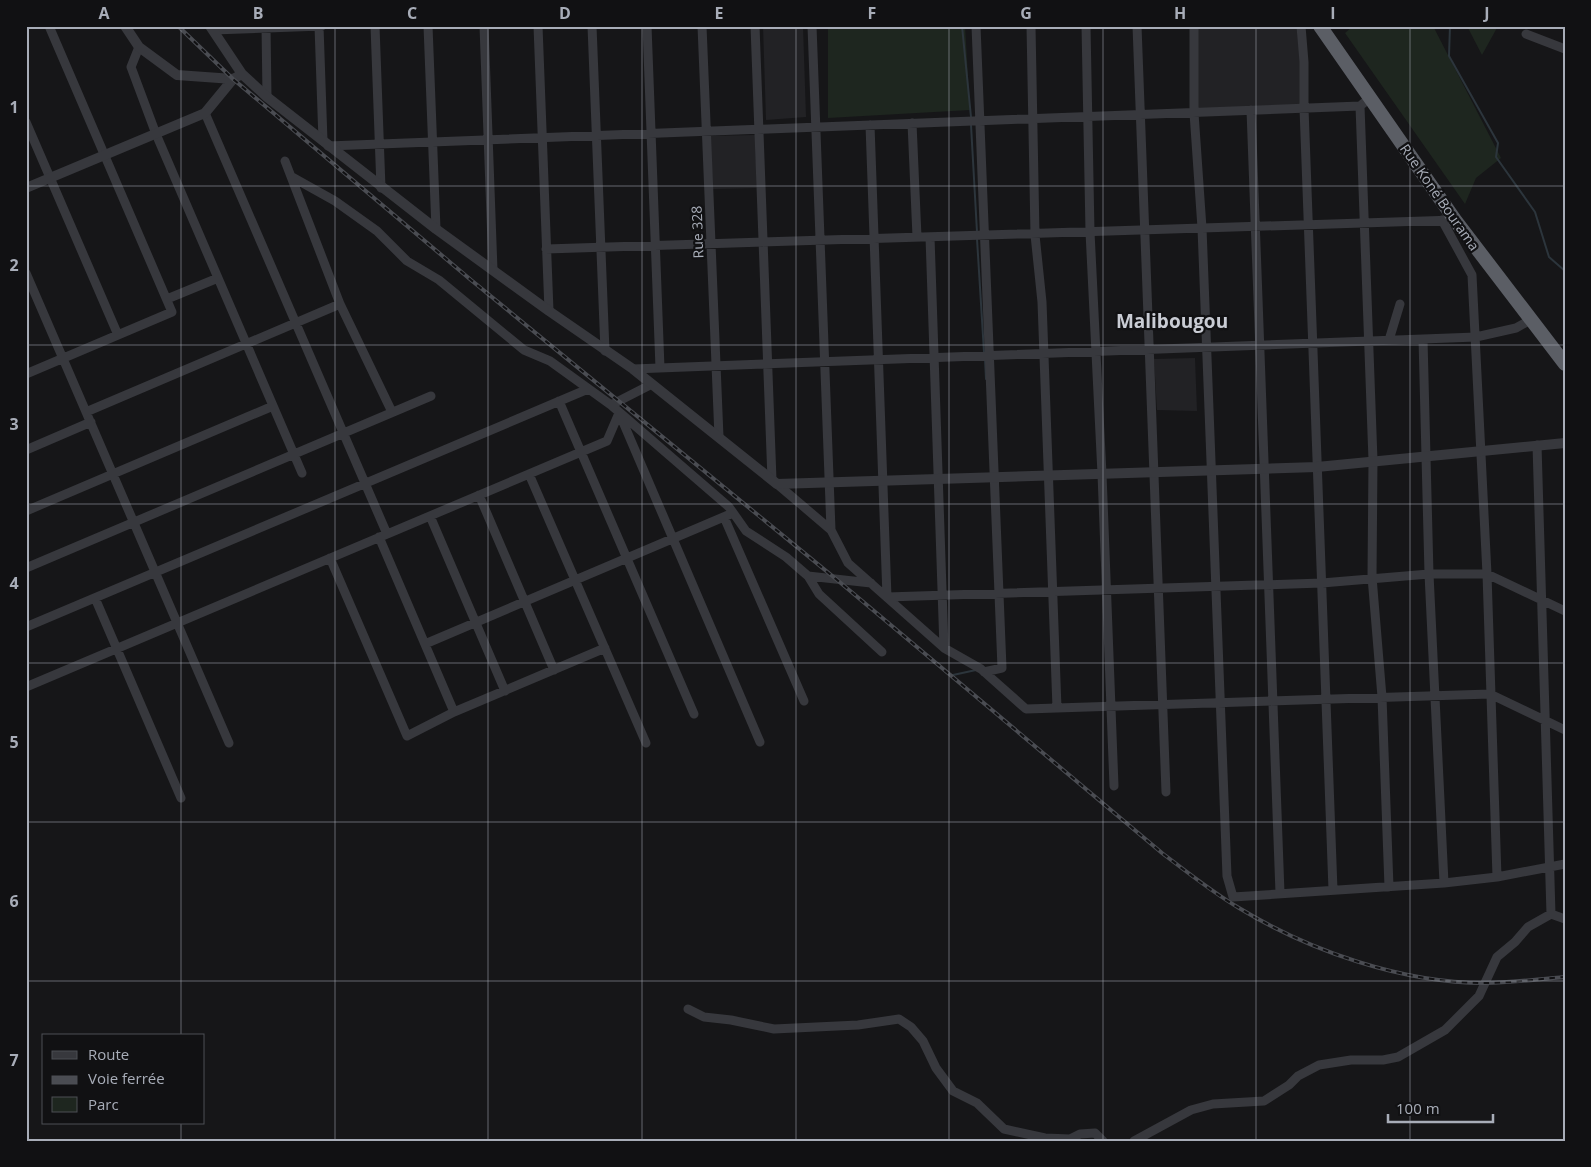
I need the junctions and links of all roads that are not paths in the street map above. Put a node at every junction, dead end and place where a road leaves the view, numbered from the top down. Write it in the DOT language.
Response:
graph roads {
  1 [pos="49,26"];
  2 [pos="125,26"];
  3 [pos="320,26"];
  4 [pos="375,26"];
  5 [pos="428,26"];
  6 [pos="484,26"];
  7 [pos="538,26"];
  8 [pos="592,26"];
  9 [pos="647,26"];
  10 [pos="702,26"];
  11 [pos="755,26"];
  12 [pos="812,26"];
  13 [pos="976,26"];
  14 [pos="1031,26"];
  15 [pos="1086,26"];
  16 [pos="1137,26"];
  17 [pos="1194,26"];
  18 [pos="1301,26"];
  19 [pos="1320,26"];
  20 [pos="212,27"];
  21 [pos="266,27"];
  22 [pos="1526,34"];
  23 [pos="139,48"];
  24 [pos="1565,49"];
  25 [pos="238,76"];
  26 [pos="268,97"];
  27 [pos="1365,102"];
  28 [pos="1304,108"];
  29 [pos="1251,110"];
  30 [pos="1194,112"];
  31 [pos="205,113"];
  32 [pos="1140,115"];
  33 [pos="1089,117"];
  34 [pos="1034,119"];
  35 [pos="980,121"];
  36 [pos="26,122"];
  37 [pos="912,123"];
  38 [pos="870,125"];
  39 [pos="815,127"];
  40 [pos="759,129"];
  41 [pos="706,131"];
  42 [pos="651,133"];
  43 [pos="156,134"];
  44 [pos="597,135"];
  45 [pos="542,138"];
  46 [pos="489,140"];
  47 [pos="433,142"];
  48 [pos="326,144"];
  49 [pos="379,144"];
  50 [pos="105,155"];
  51 [pos="285,161"];
  52 [pos="292,177"];
  53 [pos="50,178"];
  54 [pos="26,188"];
  55 [pos="381,188"];
  56 [pos="1449,220"];
  57 [pos="1364,223"];
  58 [pos="1308,224"];
  59 [pos="1255,226"];
  60 [pos="1202,228"];
  61 [pos="436,229"];
  62 [pos="1145,230"];
  63 [pos="1090,232"];
  64 [pos="984,235"];
  65 [pos="1035,235"];
  66 [pos="917,237"];
  67 [pos="930,237"];
  68 [pos="874,238"];
  69 [pos="820,240"];
  70 [pos="763,242"];
  71 [pos="711,244"];
  72 [pos="655,246"];
  73 [pos="601,247"];
  74 [pos="546,249"];
  75 [pos="493,270"];
  76 [pos="26,273"];
  77 [pos="218,278"];
  78 [pos="167,300"];
  79 [pos="340,304"];
  80 [pos="1400,304"];
  81 [pos="549,312"];
  82 [pos="1532,320"];
  83 [pos="296,323"];
  84 [pos="118,335"];
  85 [pos="1476,337"];
  86 [pos="1423,339"];
  87 [pos="1389,340"];
  88 [pos="1369,341"];
  89 [pos="1313,343"];
  90 [pos="246,344"];
  91 [pos="1260,345"];
  92 [pos="1207,347"];
  93 [pos="1150,349"];
  94 [pos="605,351"];
  95 [pos="1094,352"];
  96 [pos="1043,353"];
  97 [pos="988,355"];
  98 [pos="934,357"];
  99 [pos="63,358"];
  100 [pos="878,359"];
  101 [pos="824,362"];
  102 [pos="768,364"];
  103 [pos="1565,364"];
  104 [pos="716,366"];
  105 [pos="660,368"];
  106 [pos="633,369"];
  107 [pos="26,374"];
  108 [pos="652,384"];
  109 [pos="588,389"];
  110 [pos="431,396"];
  111 [pos="559,401"];
  112 [pos="611,405"];
  113 [pos="273,406"];
  114 [pos="86,412"];
  115 [pos="392,412"];
  116 [pos="619,413"];
  117 [pos="91,422"];
  118 [pos="343,434"];
  119 [pos="719,437"];
  120 [pos="1565,443"];
  121 [pos="1537,446"];
  122 [pos="26,450"];
  123 [pos="1481,450"];
  124 [pos="581,452"];
  125 [pos="294,454"];
  126 [pos="1428,455"];
  127 [pos="1373,460"];
  128 [pos="1317,467"];
  129 [pos="1264,468"];
  130 [pos="1211,470"];
  131 [pos="1154,472"];
  132 [pos="302,473"];
  133 [pos="113,474"];
  134 [pos="529,474"];
  135 [pos="1102,474"];
  136 [pos="1048,475"];
  137 [pos="993,477"];
  138 [pos="939,479"];
  139 [pos="883,481"];
  140 [pos="775,482"];
  141 [pos="829,482"];
  142 [pos="365,484"];
  143 [pos="479,495"];
  144 [pos="26,511"];
  145 [pos="729,515"];
  146 [pos="430,516"];
  147 [pos="134,522"];
  148 [pos="831,530"];
  149 [pos="383,536"];
  150 [pos="673,538"];
  151 [pos="330,558"];
  152 [pos="627,558"];
  153 [pos="26,568"];
  154 [pos="155,572"];
  155 [pos="1429,574"];
  156 [pos="1487,574"];
  157 [pos="808,576"];
  158 [pos="1372,577"];
  159 [pos="575,580"];
  160 [pos="871,583"];
  161 [pos="1322,583"];
  162 [pos="1269,585"];
  163 [pos="1216,587"];
  164 [pos="1159,589"];
  165 [pos="1107,590"];
  166 [pos="1052,592"];
  167 [pos="998,594"];
  168 [pos="943,596"];
  169 [pos="95,598"];
  170 [pos="888,598"];
  171 [pos="1542,600"];
  172 [pos="525,601"];
  173 [pos="1565,611"];
  174 [pos="476,622"];
  175 [pos="177,623"];
  176 [pos="26,627"];
  177 [pos="425,644"];
  178 [pos="605,648"];
  179 [pos="944,648"];
  180 [pos="116,649"];
  181 [pos="882,652"];
  182 [pos="554,670"];
  183 [pos="984,672"];
  184 [pos="26,687"];
  185 [pos="505,691"];
  186 [pos="1490,694"];
  187 [pos="1437,696"];
  188 [pos="1382,697"];
  189 [pos="1326,699"];
  190 [pos="804,701"];
  191 [pos="1273,701"];
  192 [pos="1220,703"];
  193 [pos="1163,704"];
  194 [pos="1111,706"];
  195 [pos="1057,708"];
  196 [pos="454,712"];
  197 [pos="694,714"];
  198 [pos="1545,720"];
  199 [pos="1565,730"];
  200 [pos="229,742"];
  201 [pos="760,742"];
  202 [pos="646,744"];
  203 [pos="1114,786"];
  204 [pos="1166,792"];
  205 [pos="181,798"];
  206 [pos="1565,864"];
  207 [pos="1550,866"];
  208 [pos="1497,877"];
  209 [pos="1444,883"];
  210 [pos="1389,886"];
  211 [pos="1333,890"];
  212 [pos="1280,893"];
  213 [pos="1551,914"];
  214 [pos="1565,919"];
  215 [pos="688,1009"];
  216 [pos="1103,1141"];
  217 [pos="1134,1141"];
  1 -- 50 [label="street"];
  2 -- 23 [label="street"];
  3 -- 21 [label="street"];
  3 -- 48 [label="street"];
  4 -- 49 [label="street"];
  5 -- 47 [label="street"];
  6 -- 46 [label="street"];
  7 -- 45 [label="street"];
  8 -- 44 [label="street"];
  9 -- 42 [label="street"];
  10 -- 41 [label="street, Rue 328"];
  11 -- 40 [label="street"];
  12 -- 39 [label="street"];
  13 -- 35 [label="street"];
  14 -- 34 [label="street"];
  15 -- 33 [label="street"];
  16 -- 32 [label="street"];
  17 -- 30 [label="street"];
  18 -- 28 [label="street"];
  19 -- 27 [label="highway, Rue Koné Bourama"];
  20 -- 21 [label="street"];
  20 -- 25 [label="street"];
  21 -- 26 [label="street"];
  22 -- 24 [label="street"];
  23 -- 25 [label="street"];
  23 -- 43 [label="street"];
  25 -- 26 [label="street"];
  25 -- 31 [label="street"];
  26 -- 48 [label="street"];
  27 -- 28 [label="street"];
  27 -- 56 [label="highway, Rue Koné Bourama"];
  27 -- 57 [label="street"];
  28 -- 29 [label="street"];
  28 -- 58 [label="street"];
  29 -- 30 [label="street"];
  29 -- 59 [label="street"];
  30 -- 32 [label="street"];
  30 -- 60 [label="street"];
  31 -- 43 [label="street"];
  31 -- 83 [label="street"];
  32 -- 33 [label="street"];
  32 -- 62 [label="street"];
  33 -- 34 [label="street"];
  33 -- 63 [label="street"];
  34 -- 35 [label="street"];
  34 -- 65 [label="street"];
  35 -- 37 [label="street"];
  35 -- 64 [label="street"];
  36 -- 53 [label="street"];
  37 -- 38 [label="street"];
  37 -- 66 [label="street"];
  38 -- 39 [label="street"];
  38 -- 68 [label="street"];
  39 -- 40 [label="street"];
  39 -- 69 [label="street"];
  40 -- 41 [label="street"];
  40 -- 70 [label="street"];
  41 -- 42 [label="street"];
  41 -- 71 [label="street, Rue 328"];
  42 -- 44 [label="street"];
  42 -- 72 [label="street"];
  43 -- 50 [label="street"];
  43 -- 77 [label="street"];
  44 -- 45 [label="street"];
  44 -- 73 [label="street"];
  45 -- 46 [label="street"];
  45 -- 74 [label="street"];
  46 -- 47 [label="street"];
  46 -- 75 [label="street"];
  47 -- 49 [label="street"];
  47 -- 61 [label="street"];
  48 -- 49 [label="street"];
  48 -- 55 [label="street"];
  49 -- 55 [label="street"];
  50 -- 53 [label="street"];
  50 -- 78 [label="street"];
  51 -- 52 [label="street"];
  52 -- 79 [label="street"];
  52 -- 109 [label="street"];
  53 -- 54 [label="street"];
  53 -- 84 [label="street"];
  55 -- 61 [label="street"];
  56 -- 57 [label="street"];
  56 -- 82 [label="highway, Rue Koné Bourama"];
  56 -- 85 [label="street"];
  57 -- 58 [label="street"];
  57 -- 88 [label="street"];
  58 -- 59 [label="street"];
  58 -- 89 [label="street"];
  59 -- 60 [label="street"];
  59 -- 91 [label="street"];
  60 -- 62 [label="street"];
  60 -- 92 [label="street"];
  61 -- 75 [label="street"];
  62 -- 63 [label="street"];
  62 -- 93 [label="street"];
  63 -- 65 [label="street"];
  63 -- 95 [label="street"];
  64 -- 65 [label="street"];
  64 -- 67 [label="street"];
  64 -- 97 [label="street"];
  65 -- 96 [label="street"];
  66 -- 67 [label="street"];
  66 -- 68 [label="street"];
  67 -- 98 [label="street"];
  68 -- 69 [label="street"];
  68 -- 100 [label="street"];
  69 -- 70 [label="street"];
  69 -- 101 [label="street"];
  70 -- 71 [label="street"];
  70 -- 102 [label="street"];
  71 -- 72 [label="street"];
  71 -- 104 [label="street, Rue 328"];
  72 -- 73 [label="street"];
  72 -- 105 [label="street"];
  73 -- 74 [label="street"];
  73 -- 94 [label="street"];
  74 -- 81 [label="street"];
  75 -- 81 [label="street"];
  76 -- 99 [label="street"];
  77 -- 78 [label="street"];
  77 -- 90 [label="street"];
  78 -- 84 [label="street"];
  79 -- 83 [label="street"];
  79 -- 115 [label="street"];
  80 -- 87 [label="street"];
  81 -- 94 [label="street"];
  82 -- 85 [label="street"];
  82 -- 103 [label="highway, Rue Koné Bourama"];
  83 -- 90 [label="street"];
  83 -- 118 [label="street"];
  84 -- 99 [label="street"];
  85 -- 86 [label="street"];
  85 -- 123 [label="street"];
  86 -- 87 [label="street"];
  86 -- 126 [label="street"];
  87 -- 88 [label="street"];
  88 -- 89 [label="street"];
  88 -- 127 [label="street"];
  89 -- 91 [label="street"];
  89 -- 128 [label="street"];
  90 -- 113 [label="street"];
  90 -- 114 [label="street"];
  91 -- 92 [label="street"];
  91 -- 129 [label="street"];
  92 -- 93 [label="street"];
  92 -- 130 [label="street"];
  93 -- 95 [label="street"];
  93 -- 131 [label="street"];
  94 -- 106 [label="street"];
  95 -- 96 [label="street"];
  95 -- 135 [label="street"];
  96 -- 97 [label="street"];
  96 -- 136 [label="street"];
  97 -- 98 [label="street"];
  97 -- 137 [label="street"];
  98 -- 100 [label="street"];
  98 -- 138 [label="street"];
  99 -- 107 [label="street"];
  99 -- 114 [label="street"];
  100 -- 101 [label="street"];
  100 -- 139 [label="street"];
  101 -- 102 [label="street"];
  101 -- 141 [label="street"];
  102 -- 104 [label="street"];
  102 -- 140 [label="street"];
  104 -- 105 [label="street"];
  104 -- 119 [label="street, Rue 328"];
  105 -- 106 [label="street"];
  106 -- 108 [label="street"];
  108 -- 112 [label="street"];
  108 -- 119 [label="street"];
  109 -- 111 [label="street"];
  109 -- 112 [label="street"];
  110 -- 115 [label="street"];
  111 -- 124 [label="street"];
  111 -- 142 [label="street"];
  112 -- 116 [label="street"];
  113 -- 125 [label="street"];
  113 -- 133 [label="street"];
  114 -- 117 [label="street"];
  115 -- 118 [label="street"];
  116 -- 124 [label="street"];
  116 -- 145 [label="street"];
  116 -- 150 [label="street"];
  117 -- 122 [label="street"];
  117 -- 133 [label="street"];
  118 -- 125 [label="street"];
  118 -- 142 [label="street"];
  119 -- 140 [label="street"];
  120 -- 121 [label="street"];
  121 -- 123 [label="street"];
  121 -- 171 [label="street"];
  123 -- 126 [label="street"];
  123 -- 156 [label="street"];
  124 -- 134 [label="street"];
  124 -- 152 [label="street"];
  125 -- 132 [label="street"];
  125 -- 147 [label="street"];
  126 -- 127 [label="street"];
  126 -- 155 [label="street"];
  127 -- 128 [label="street"];
  127 -- 158 [label="street"];
  128 -- 129 [label="street"];
  128 -- 161 [label="street"];
  129 -- 130 [label="street"];
  129 -- 162 [label="street"];
  130 -- 131 [label="street"];
  130 -- 163 [label="street"];
  131 -- 135 [label="street"];
  131 -- 164 [label="street"];
  133 -- 144 [label="street"];
  133 -- 147 [label="street"];
  134 -- 143 [label="street"];
  134 -- 159 [label="street"];
  135 -- 136 [label="street"];
  135 -- 165 [label="street"];
  136 -- 137 [label="street"];
  136 -- 166 [label="street"];
  137 -- 138 [label="street"];
  137 -- 167 [label="street"];
  138 -- 139 [label="street"];
  138 -- 168 [label="street"];
  139 -- 141 [label="street"];
  139 -- 170 [label="street"];
  140 -- 141 [label="street"];
  140 -- 148 [label="street"];
  141 -- 148 [label="street"];
  142 -- 149 [label="street"];
  142 -- 154 [label="street"];
  143 -- 146 [label="street"];
  143 -- 172 [label="street"];
  145 -- 150 [label="street"];
  145 -- 157 [label="street"];
  145 -- 190 [label="street"];
  146 -- 149 [label="street"];
  146 -- 174 [label="street"];
  147 -- 153 [label="street"];
  147 -- 154 [label="street"];
  148 -- 160 [label="street"];
  149 -- 151 [label="street"];
  149 -- 177 [label="street"];
  150 -- 152 [label="street"];
  150 -- 201 [label="street"];
  151 -- 175 [label="street"];
  151 -- 196 [label="street"];
  152 -- 159 [label="street"];
  152 -- 197 [label="street"];
  154 -- 169 [label="street"];
  154 -- 175 [label="street"];
  155 -- 156 [label="street"];
  155 -- 158 [label="street"];
  155 -- 187 [label="street"];
  156 -- 171 [label="street"];
  156 -- 186 [label="street"];
  157 -- 160 [label="street"];
  157 -- 181 [label="street"];
  158 -- 161 [label="street"];
  158 -- 188 [label="street"];
  159 -- 172 [label="street"];
  159 -- 178 [label="street"];
  160 -- 170 [label="street"];
  161 -- 162 [label="street"];
  161 -- 189 [label="street"];
  162 -- 163 [label="street"];
  162 -- 191 [label="street"];
  163 -- 164 [label="street"];
  163 -- 192 [label="street"];
  164 -- 165 [label="street"];
  164 -- 193 [label="street"];
  165 -- 166 [label="street"];
  165 -- 194 [label="street"];
  166 -- 167 [label="street"];
  166 -- 195 [label="street"];
  167 -- 168 [label="street"];
  167 -- 183 [label="street"];
  168 -- 170 [label="street"];
  168 -- 179 [label="street"];
  169 -- 176 [label="street"];
  169 -- 180 [label="street"];
  170 -- 179 [label="street"];
  171 -- 173 [label="street"];
  171 -- 198 [label="street"];
  172 -- 174 [label="street"];
  172 -- 182 [label="street"];
  174 -- 177 [label="street"];
  174 -- 185 [label="street"];
  175 -- 180 [label="street"];
  175 -- 200 [label="street"];
  177 -- 196 [label="street"];
  178 -- 182 [label="street"];
  178 -- 202 [label="street"];
  179 -- 183 [label="street"];
  180 -- 184 [label="street"];
  180 -- 205 [label="street"];
  182 -- 185 [label="street"];
  183 -- 195 [label="street"];
  185 -- 196 [label="street"];
  186 -- 187 [label="street"];
  186 -- 198 [label="street"];
  186 -- 208 [label="street"];
  187 -- 188 [label="street"];
  187 -- 209 [label="street"];
  188 -- 189 [label="street"];
  188 -- 210 [label="street"];
  189 -- 191 [label="street"];
  189 -- 211 [label="street"];
  191 -- 192 [label="street"];
  191 -- 212 [label="street"];
  192 -- 193 [label="street"];
  192 -- 212 [label="street"];
  193 -- 194 [label="street"];
  193 -- 204 [label="street"];
  194 -- 195 [label="street"];
  194 -- 203 [label="street"];
  198 -- 199 [label="street"];
  198 -- 207 [label="street"];
  206 -- 207 [label="street"];
  207 -- 208 [label="street"];
  207 -- 213 [label="street"];
  208 -- 209 [label="street"];
  209 -- 210 [label="street"];
  210 -- 211 [label="street"];
  211 -- 212 [label="street"];
  213 -- 214 [label="street"];
  213 -- 217 [label="street"];
  215 -- 216 [label="street"];
}
